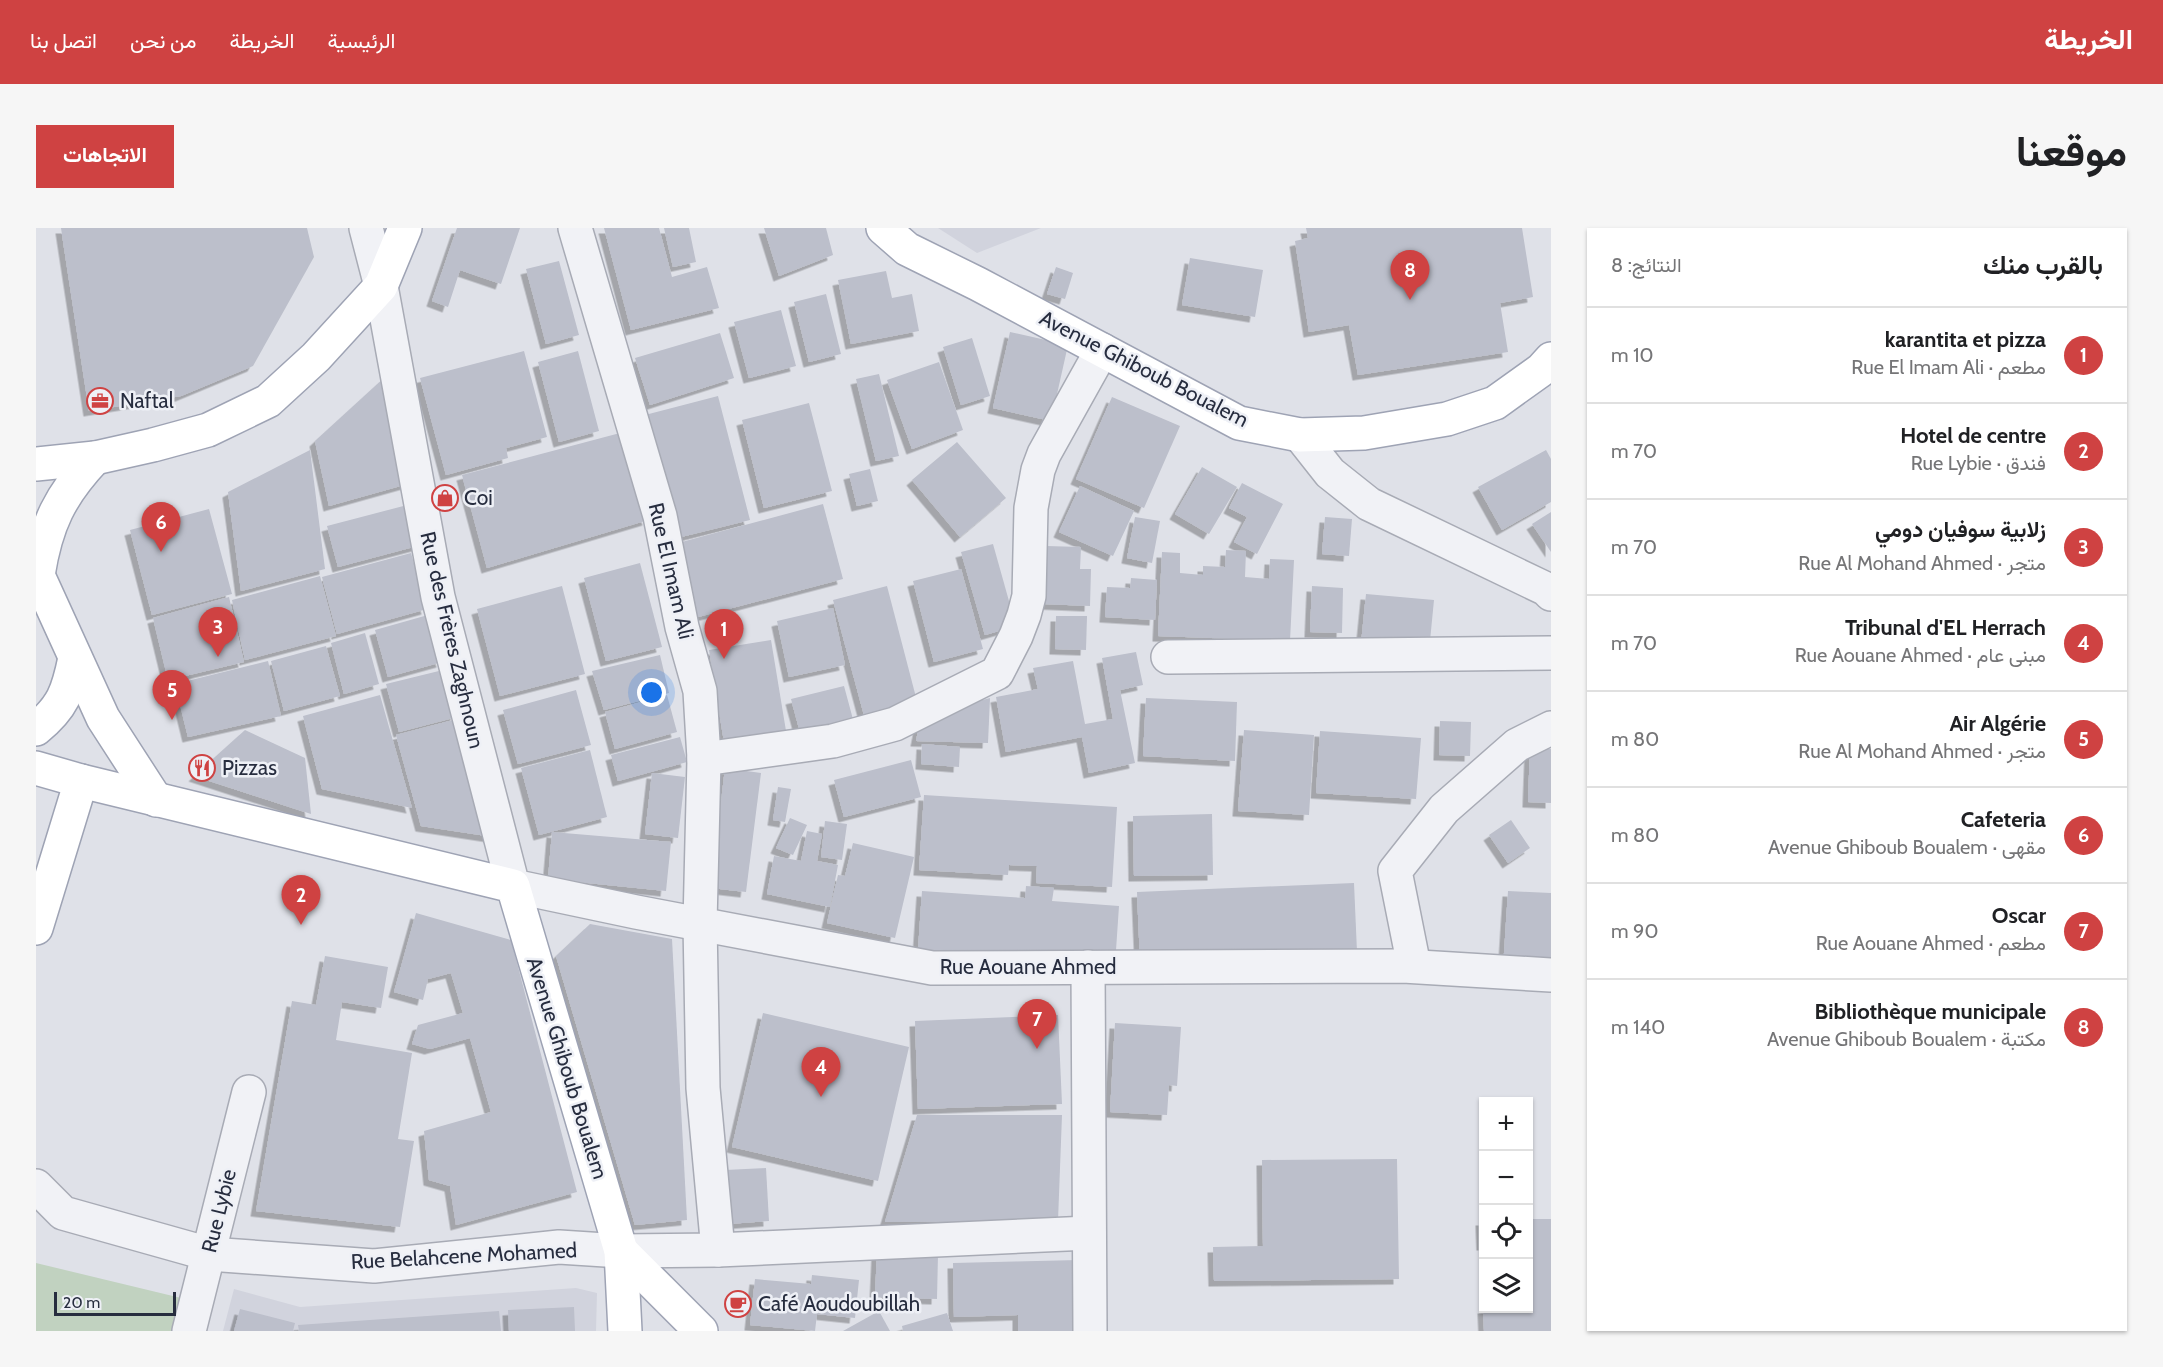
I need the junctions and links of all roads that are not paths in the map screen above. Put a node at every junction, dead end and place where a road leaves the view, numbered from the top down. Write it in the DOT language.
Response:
graph roads {
  1 [pos="366,228"];
  2 [pos="405,228"];
  3 [pos="575,228"];
  4 [pos="883,228"];
  5 [pos="381,286"];
  6 [pos="1102,350"];
  7 [pos="1551,359"];
  8 [pos="1300,435"];
  9 [pos="95,458"];
  10 [pos="36,464"];
  11 [pos="37,573"];
  12 [pos="1551,594"];
  13 [pos="1551,653"];
  14 [pos="1168,657"];
  15 [pos="75,658"];
  16 [pos="1551,728"];
  17 [pos="36,729"];
  18 [pos="704,759"];
  19 [pos="36,768"];
  20 [pos="81,782"];
  21 [pos="156,800"];
  22 [pos="513,886"];
  23 [pos="700,923"];
  24 [pos="36,928"];
  25 [pos="1414,966"];
  26 [pos="1088,967"];
  27 [pos="1551,975"];
  28 [pos="249,1092"];
  29 [pos="36,1186"];
  30 [pos="1089,1233"];
  31 [pos="718,1250"];
  32 [pos="621,1251"];
  33 [pos="209,1254"];
  34 [pos="189,1331"];
  35 [pos="625,1331"];
  36 [pos="701,1331"];
  37 [pos="1090,1331"];
  1 -- 5 [label="street, Rue des Frères Zaghnoun"];
  2 -- 5 [label="main road"];
  3 -- 18 [label="street, Rue El Imam Ali"];
  4 -- 6 [label="main road, Avenue Ghiboub Boualem"];
  5 -- 9 [label="main road"];
  5 -- 22 [label="street, Rue des Frères Zaghnoun"];
  6 -- 8 [label="main road, Avenue Ghiboub Boualem"];
  6 -- 18 [label="street"];
  7 -- 8 [label="main road, Avenue Ghiboub Boualem"];
  8 -- 12 [label="street"];
  9 -- 10 [label="main road"];
  9 -- 11 [label="main road"];
  11 -- 15 [label="main road"];
  13 -- 14 [label="street"];
  15 -- 17 [label="main road"];
  15 -- 21 [label="main road"];
  16 -- 25 [label="street"];
  18 -- 23 [label="street, Rue El Imam Ali"];
  19 -- 20 [label="main road"];
  20 -- 21 [label="main road"];
  20 -- 24 [label="main road"];
  21 -- 22 [label="main road"];
  22 -- 23 [label="street, Rue Aouane Ahmed"];
  22 -- 32 [label="main road, Avenue Ghiboub Boualem"];
  23 -- 26 [label="street, Rue Aouane Ahmed"];
  23 -- 31 [label="street, Rue El Imam Ali"];
  25 -- 26 [label="street, Rue Aouane Ahmed"];
  25 -- 27 [label="street, Rue Aouane Ahmed"];
  26 -- 30 [label="street"];
  28 -- 33 [label="street, Rue Lybie"];
  29 -- 33 [label="street, Rue Belahcene Mohamed"];
  30 -- 31 [label="street, Rue Belahcene Mohamed"];
  30 -- 37 [label="street"];
  31 -- 32 [label="street, Rue Belahcene Mohamed"];
  32 -- 33 [label="street, Rue Belahcene Mohamed"];
  32 -- 35 [label="main road"];
  32 -- 36 [label="main road"];
  33 -- 34 [label="street, Rue Lybie"];
}
